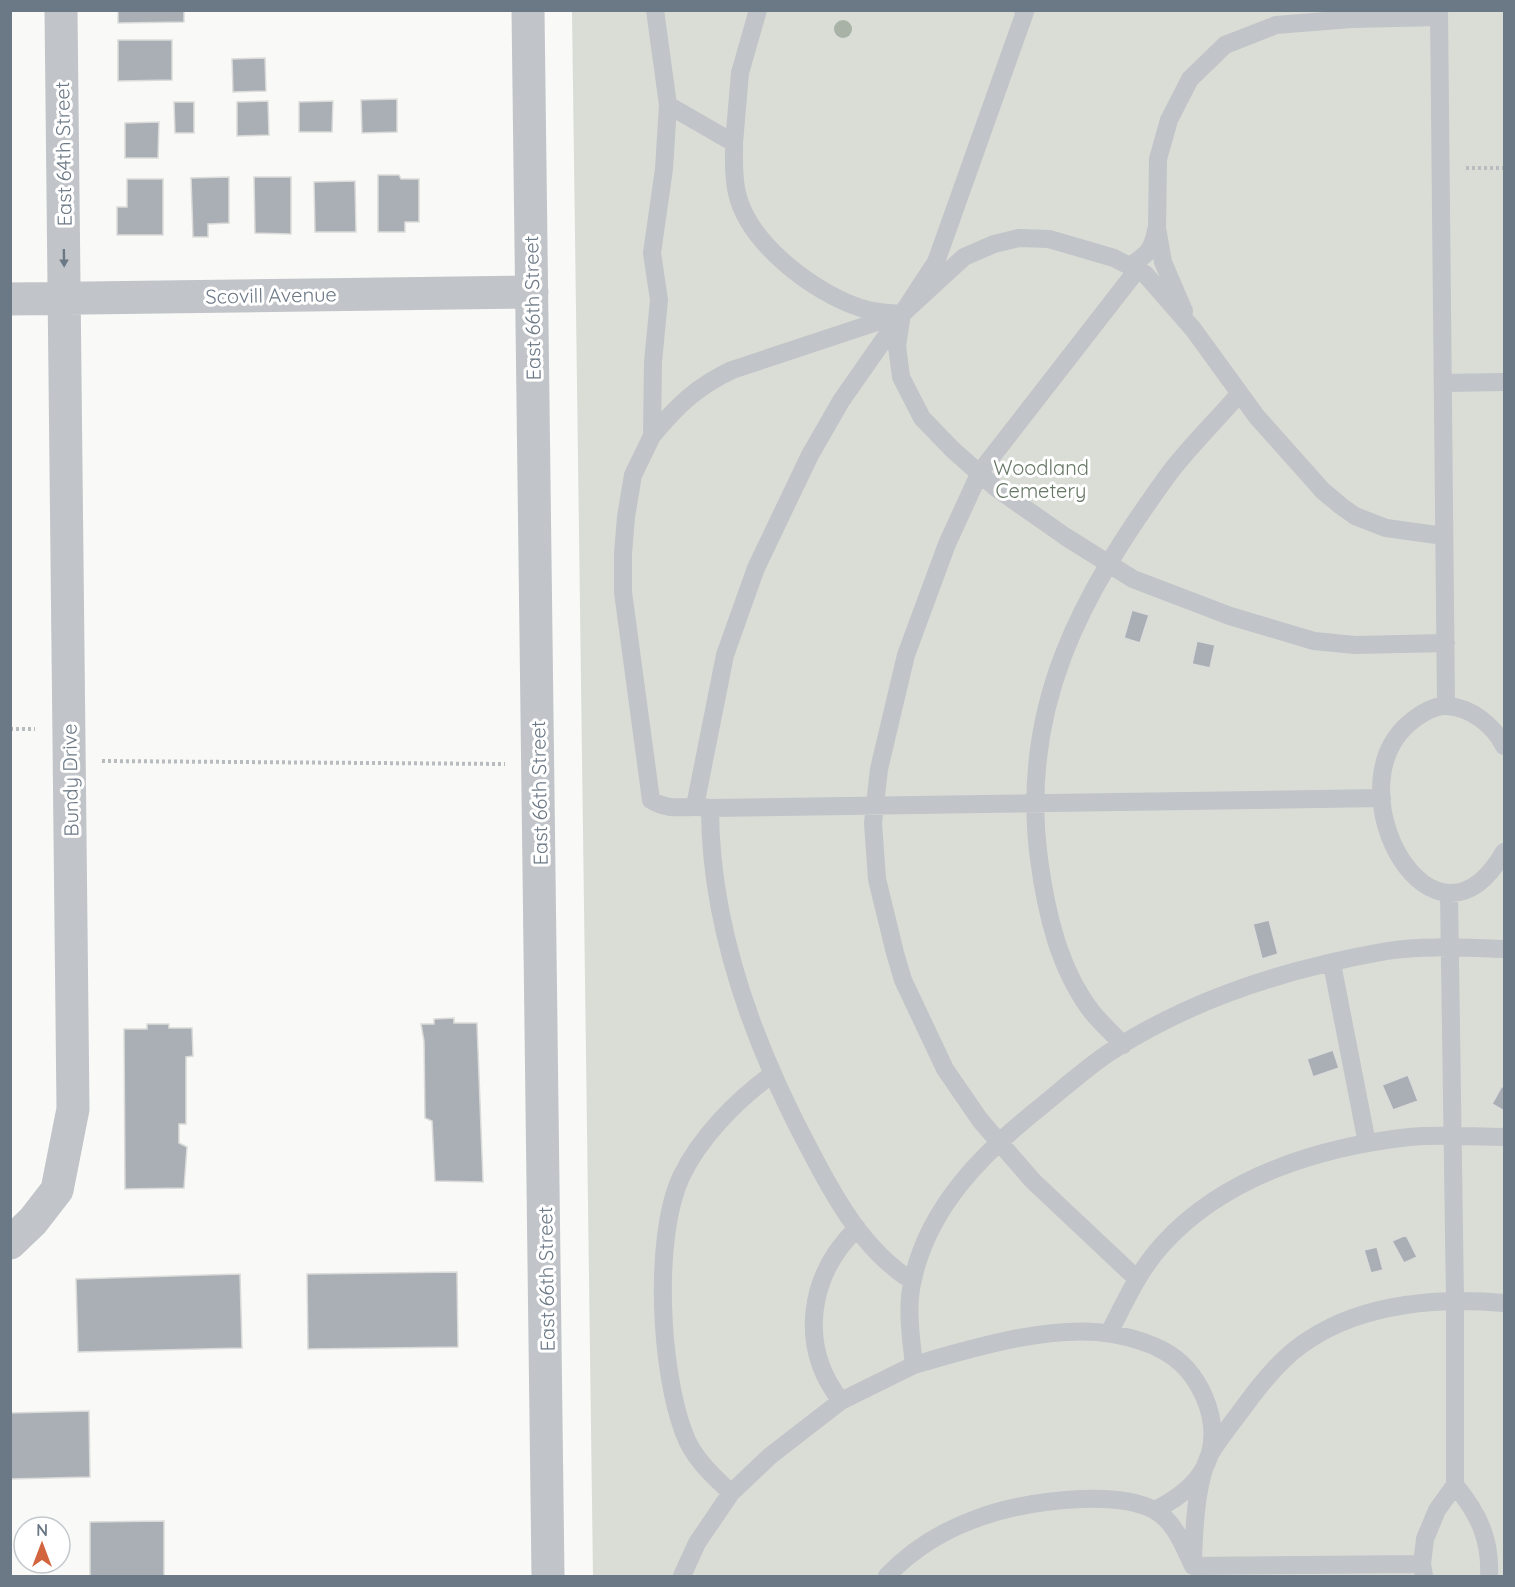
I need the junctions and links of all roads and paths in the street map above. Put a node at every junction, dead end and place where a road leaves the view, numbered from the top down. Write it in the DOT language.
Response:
graph roads {
  1 [pos="61,10"];
  2 [pos="528,10"];
  3 [pos="655,10"];
  4 [pos="758,10"];
  5 [pos="1025,11"];
  6 [pos="1439,14"];
  7 [pos="668,105"];
  8 [pos="734,143"];
  9 [pos="1459,168"];
  10 [pos="1504,168"];
  11 [pos="1157,228"];
  12 [pos="944,242"];
  13 [pos="964,257"];
  14 [pos="1134,268"];
  15 [pos="532,292"];
  16 [pos="65,298"];
  17 [pos="10,299"];
  18 [pos="902,314"];
  19 [pos="1193,329"];
  20 [pos="1504,382"];
  21 [pos="1443,383"];
  22 [pos="1239,394"];
  23 [pos="652,436"];
  24 [pos="980,472"];
  25 [pos="1444,536"];
  26 [pos="1108,564"];
  27 [pos="1446,643"];
  28 [pos="1446,705"];
  29 [pos="10,729"];
  30 [pos="35,729"];
  31 [pos="1504,746"];
  32 [pos="95,761"];
  33 [pos="513,764"];
  34 [pos="1382,798"];
  35 [pos="1034,803"];
  36 [pos="875,805"];
  37 [pos="702,807"];
  38 [pos="1504,852"];
  39 [pos="1449,893"];
  40 [pos="1450,948"];
  41 [pos="1504,949"];
  42 [pos="1332,964"];
  43 [pos="1123,1045"];
  44 [pos="771,1075"];
  45 [pos="1454,1136"];
  46 [pos="1504,1137"];
  47 [pos="1001,1141"];
  48 [pos="1367,1143"];
  49 [pos="857,1228"];
  50 [pos="10,1243"];
  51 [pos="1137,1279"];
  52 [pos="912,1281"];
  53 [pos="1455,1300"];
  54 [pos="1504,1303"];
  55 [pos="1109,1334"];
  56 [pos="914,1365"];
  57 [pos="842,1401"];
  58 [pos="1209,1457"];
  59 [pos="1455,1485"];
  60 [pos="730,1493"];
  61 [pos="1155,1510"];
  62 [pos="1494,1566"];
  63 [pos="1423,1570"];
  64 [pos="1193,1571"];
  65 [pos="548,1576"];
  66 [pos="682,1576"];
  67 [pos="887,1576"];
  1 -- 16 [label="street, East 64th Street, one-way"];
  2 -- 15 [label="street, East 66th Street"];
  3 -- 7 [label="lane"];
  4 -- 8 [label="lane"];
  5 -- 12 [label="lane"];
  6 -- 11 [label="lane"];
  6 -- 21 [label="lane"];
  7 -- 8 [label="lane"];
  7 -- 23 [label="lane"];
  8 -- 18 [label="lane"];
  9 -- 10 [label="path"];
  11 -- 14 [label="lane"];
  11 -- 19 [label="lane"];
  12 -- 13 [label="lane"];
  12 -- 18 [label="lane"];
  13 -- 14 [label="lane"];
  13 -- 18 [label="lane"];
  14 -- 19 [label="lane"];
  14 -- 24 [label="lane"];
  15 -- 16 [label="street, Scovill Avenue"];
  15 -- 65 [label="street, East 66th Street"];
  16 -- 17 [label="street, Scovill Avenue"];
  16 -- 50 [label="street, Bundy Drive"];
  18 -- 23 [label="lane"];
  18 -- 24 [label="lane"];
  18 -- 37 [label="lane"];
  19 -- 22 [label="lane"];
  20 -- 21 [label="lane"];
  21 -- 25 [label="lane"];
  22 -- 25 [label="lane"];
  22 -- 26 [label="lane"];
  23 -- 37 [label="lane"];
  24 -- 26 [label="lane"];
  24 -- 36 [label="lane"];
  25 -- 27 [label="lane"];
  26 -- 27 [label="lane"];
  26 -- 35 [label="lane"];
  27 -- 28 [label="lane"];
  28 -- 31 [label="lane"];
  28 -- 34 [label="lane"];
  29 -- 30 [label="path"];
  32 -- 33 [label="path"];
  34 -- 35 [label="lane"];
  34 -- 39 [label="lane"];
  35 -- 36 [label="lane"];
  35 -- 43 [label="lane"];
  36 -- 37 [label="lane"];
  36 -- 47 [label="lane"];
  37 -- 44 [label="lane"];
  38 -- 39 [label="lane"];
  39 -- 40 [label="lane"];
  40 -- 41 [label="lane"];
  40 -- 42 [label="lane"];
  40 -- 45 [label="lane"];
  42 -- 43 [label="lane"];
  42 -- 48 [label="lane"];
  43 -- 47 [label="lane"];
  44 -- 49 [label="lane"];
  44 -- 60 [label="lane"];
  45 -- 46 [label="lane"];
  45 -- 48 [label="lane"];
  45 -- 53 [label="lane"];
  47 -- 51 [label="lane"];
  47 -- 52 [label="lane"];
  48 -- 51 [label="lane"];
  49 -- 52 [label="lane"];
  49 -- 57 [label="lane"];
  51 -- 55 [label="lane"];
  52 -- 56 [label="lane"];
  53 -- 54 [label="lane"];
  53 -- 58 [label="lane"];
  53 -- 59 [label="lane"];
  55 -- 56 [label="lane"];
  55 -- 58 [label="lane"];
  56 -- 57 [label="lane"];
  57 -- 60 [label="lane"];
  58 -- 61 [label="lane"];
  58 -- 64 [label="lane"];
  59 -- 62 [label="lane"];
  59 -- 63 [label="lane"];
  60 -- 66 [label="lane"];
  61 -- 64 [label="lane"];
  61 -- 67 [label="lane"];
  63 -- 64 [label="lane"];
}
